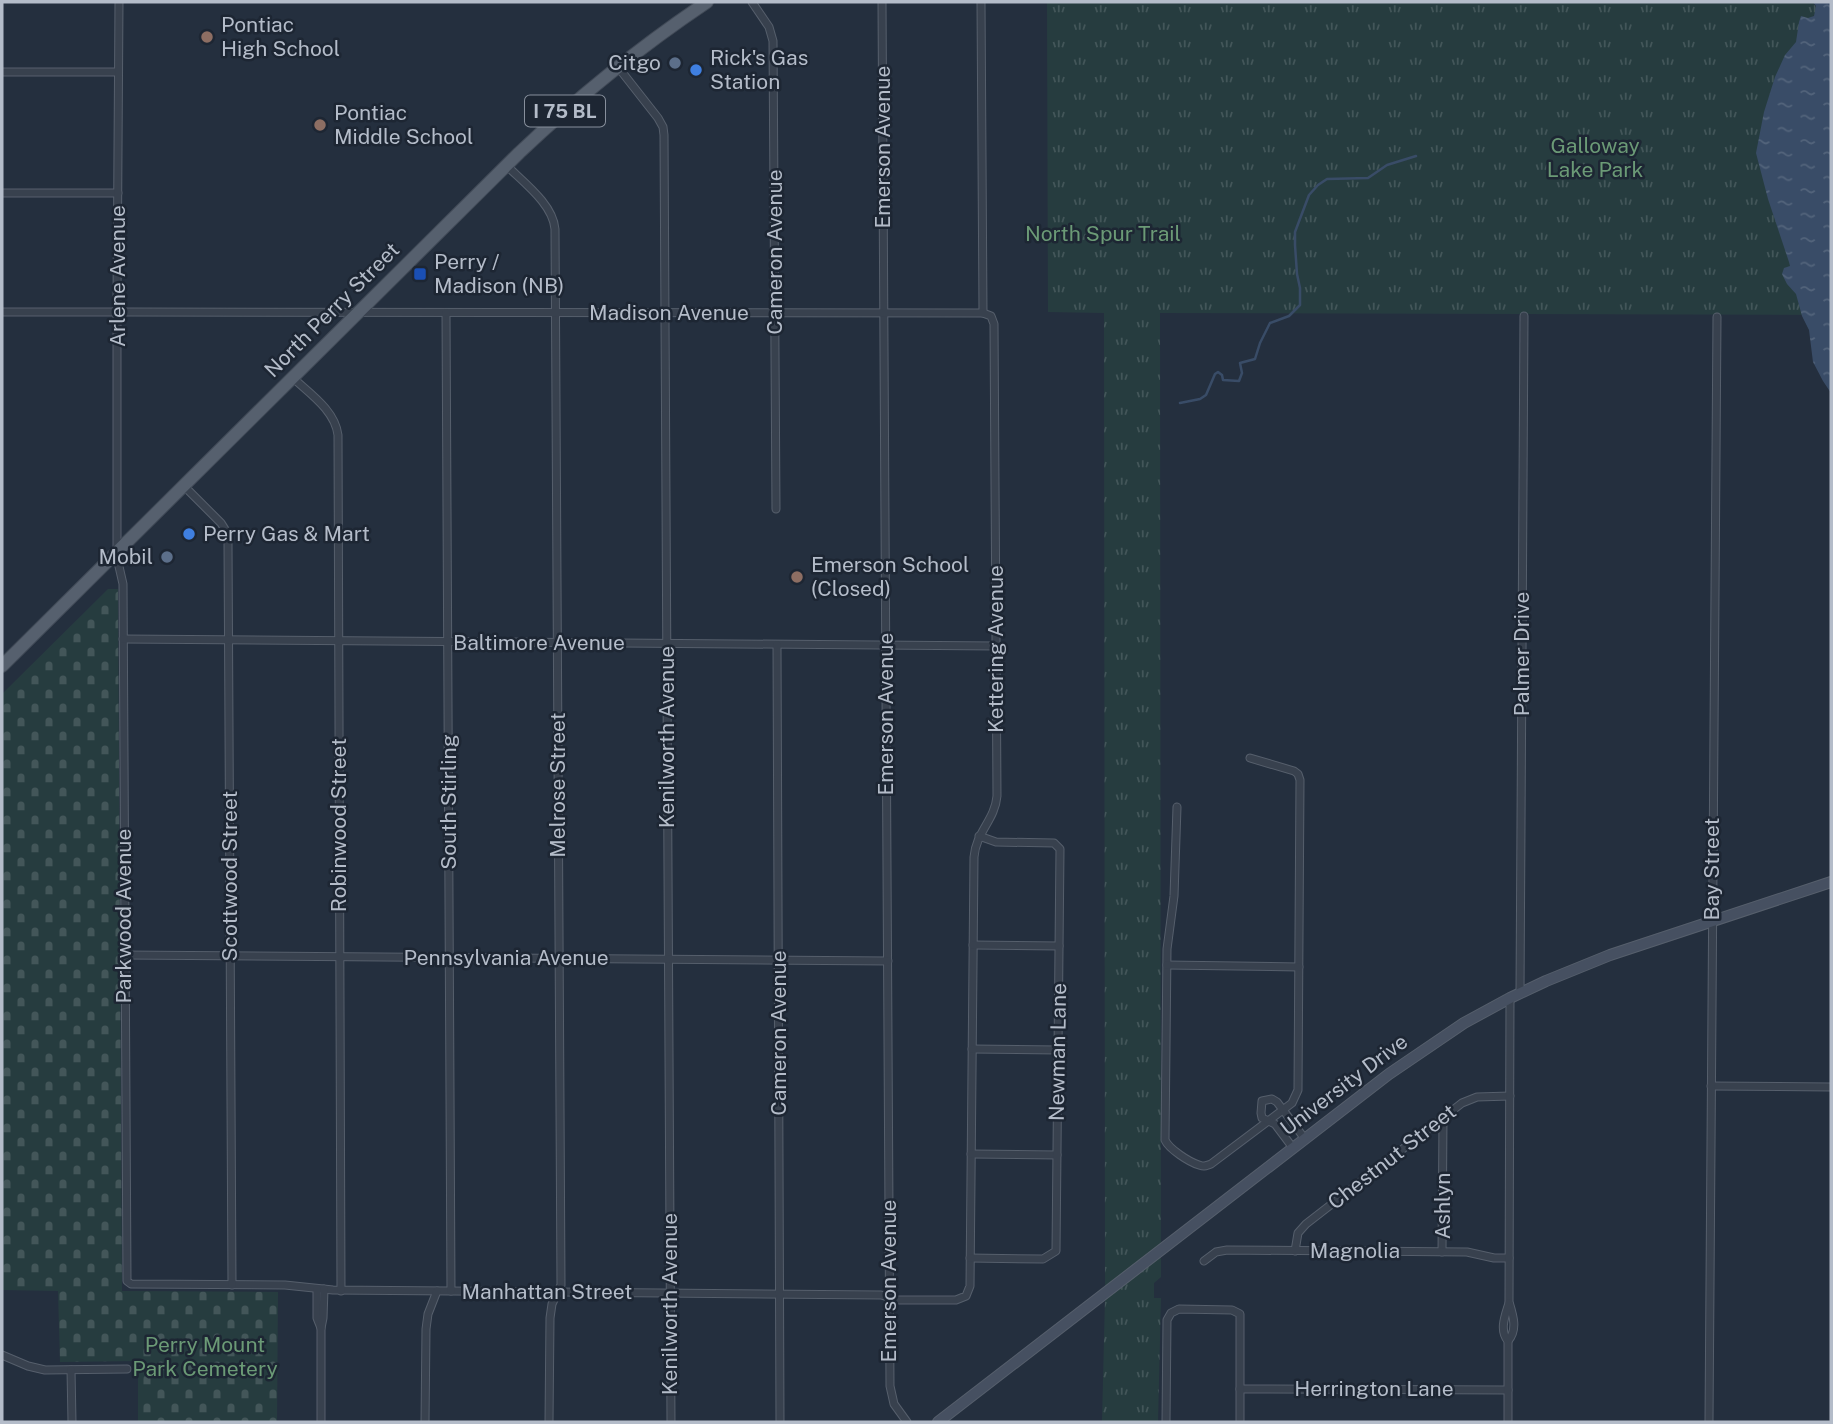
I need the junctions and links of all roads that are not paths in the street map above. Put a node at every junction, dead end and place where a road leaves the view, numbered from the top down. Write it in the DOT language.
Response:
graph roads {
  1 [pos="119,2"];
  2 [pos="706,2"];
  3 [pos="752,2"];
  4 [pos="882,2"];
  5 [pos="981,2"];
  6 [pos="618,67"];
  7 [pos="2,72"];
  8 [pos="118,72"];
  9 [pos="506,165"];
  10 [pos="2,193"];
  11 [pos="118,193"];
  12 [pos="2,312"];
  13 [pos="117,312"];
  14 [pos="356,313"];
  15 [pos="446,313"];
  16 [pos="556,313"];
  17 [pos="665,313"];
  18 [pos="775,313"];
  19 [pos="884,313"];
  20 [pos="983,313"];
  21 [pos="1524,316"];
  22 [pos="1717,317"];
  23 [pos="292,377"];
  24 [pos="183,485"];
  25 [pos="776,509"];
  26 [pos="117,551"];
  27 [pos="123,639"];
  28 [pos="229,640"];
  29 [pos="339,641"];
  30 [pos="448,642"];
  31 [pos="557,643"];
  32 [pos="667,644"];
  33 [pos="777,645"];
  34 [pos="886,645"];
  35 [pos="996,646"];
  36 [pos="2,666"];
  37 [pos="1250,758"];
  38 [pos="1177,807"];
  39 [pos="979,835"];
  40 [pos="1831,881"];
  41 [pos="1712,921"];
  42 [pos="973,945"];
  43 [pos="1059,946"];
  44 [pos="124,955"];
  45 [pos="230,956"];
  46 [pos="340,957"];
  47 [pos="449,958"];
  48 [pos="559,958"];
  49 [pos="668,959"];
  50 [pos="778,960"];
  51 [pos="888,961"];
  52 [pos="1167,965"];
  53 [pos="1299,967"];
  54 [pos="1515,995"];
  55 [pos="972,1049"];
  56 [pos="1058,1050"];
  57 [pos="1711,1086"];
  58 [pos="1831,1087"];
  59 [pos="1510,1096"];
  60 [pos="1283,1110"];
  61 [pos="1443,1118"];
  62 [pos="1268,1120"];
  63 [pos="1305,1139"];
  64 [pos="1293,1148"];
  65 [pos="971,1154"];
  66 [pos="1057,1155"];
  67 [pos="1295,1251"];
  68 [pos="1442,1252"];
  69 [pos="970,1258"];
  70 [pos="1509,1258"];
  71 [pos="1204,1261"];
  72 [pos="127,1282"];
  73 [pos="232,1285"];
  74 [pos="320,1289"];
  75 [pos="341,1290"];
  76 [pos="437,1291"];
  77 [pos="451,1291"];
  78 [pos="558,1292"];
  79 [pos="670,1293"];
  80 [pos="780,1294"];
  81 [pos="966,1296"];
  82 [pos="890,1298"];
  83 [pos="2,1355"];
  84 [pos="127,1369"];
  85 [pos="71,1370"];
  86 [pos="1241,1388"];
  87 [pos="1508,1390"];
  88 [pos="72,1422"];
  89 [pos="321,1422"];
  90 [pos="425,1422"];
  91 [pos="549,1422"];
  92 [pos="671,1422"];
  93 [pos="780,1422"];
  94 [pos="907,1422"];
  95 [pos="939,1422"];
  96 [pos="1166,1422"];
  97 [pos="1240,1422"];
  98 [pos="1508,1422"];
  99 [pos="1709,1422"];
  1 -- 8 [label="street, Arlene Avenue"];
  2 -- 6 [label="main road, North Perry Street / I 75 BL"];
  3 -- 18 [label="street, Cameron Avenue"];
  4 -- 19 [label="street, Emerson Avenue"];
  5 -- 20 [label="street, Kettering Avenue"];
  6 -- 9 [label="main road, North Perry Street / I 75 BL"];
  6 -- 17 [label="street, Kenilworth Avenue"];
  7 -- 8 [label="street"];
  8 -- 11 [label="street, Arlene Avenue"];
  9 -- 14 [label="main road, North Perry Street / I 75 BL"];
  9 -- 16 [label="street, Melrose Street"];
  10 -- 11 [label="street"];
  11 -- 13 [label="street, Arlene Avenue"];
  12 -- 13 [label="street, Madison Avenue"];
  13 -- 14 [label="street, Madison Avenue"];
  13 -- 26 [label="street, Arlene Avenue"];
  14 -- 15 [label="street, Madison Avenue"];
  14 -- 23 [label="main road, North Perry Street / I 75 BL"];
  15 -- 16 [label="street, Madison Avenue"];
  15 -- 30 [label="street, South Stirling"];
  16 -- 17 [label="street, Madison Avenue"];
  16 -- 31 [label="street, Melrose Street"];
  17 -- 18 [label="street, Madison Avenue"];
  17 -- 32 [label="street, Kenilworth Avenue"];
  18 -- 19 [label="street, Madison Avenue"];
  18 -- 25 [label="street, Cameron Avenue"];
  19 -- 20 [label="street, Madison Avenue"];
  19 -- 34 [label="street, Emerson Avenue"];
  20 -- 35 [label="street, Kettering Avenue"];
  21 -- 54 [label="street, Palmer Drive"];
  22 -- 41 [label="street, Bay Street"];
  23 -- 24 [label="main road, North Perry Street / I 75 BL"];
  23 -- 29 [label="street, Robinwood Street"];
  24 -- 26 [label="main road, North Perry Street / I 75 BL"];
  24 -- 28 [label="street, Scottwood Street"];
  26 -- 27 [label="street, Parkwood Avenue"];
  26 -- 36 [label="main road, North Perry Street / I 75 BL"];
  27 -- 28 [label="street, Baltimore Avenue"];
  27 -- 44 [label="street, Parkwood Avenue"];
  28 -- 29 [label="street, Baltimore Avenue"];
  28 -- 45 [label="street, Scottwood Street"];
  29 -- 30 [label="street, Baltimore Avenue"];
  29 -- 46 [label="street, Robinwood Street"];
  30 -- 31 [label="street, Baltimore Avenue"];
  30 -- 47 [label="street, South Stirling"];
  31 -- 32 [label="street, Baltimore Avenue"];
  31 -- 48 [label="street, Melrose Street"];
  32 -- 33 [label="street, Baltimore Avenue"];
  32 -- 49 [label="street, Kenilworth Avenue"];
  33 -- 34 [label="street, Baltimore Avenue"];
  33 -- 50 [label="street, Cameron Avenue"];
  34 -- 35 [label="street, Baltimore Avenue"];
  34 -- 51 [label="street, Emerson Avenue"];
  35 -- 39 [label="street, Kettering Avenue"];
  37 -- 53 [label="street"];
  38 -- 52 [label="street"];
  39 -- 42 [label="street, Kettering Avenue"];
  39 -- 43 [label="street, Newman Lane"];
  40 -- 41 [label="main road, University Drive"];
  41 -- 54 [label="main road, University Drive"];
  41 -- 57 [label="street, Bay Street"];
  42 -- 43 [label="street"];
  42 -- 55 [label="street, Kettering Avenue"];
  43 -- 56 [label="street, Newman Lane"];
  44 -- 45 [label="street, Pennsylvania Avenue"];
  44 -- 72 [label="street, Parkwood Avenue"];
  45 -- 46 [label="street, Pennsylvania Avenue"];
  45 -- 73 [label="street, Scottwood Street"];
  46 -- 47 [label="street, Pennsylvania Avenue"];
  46 -- 75 [label="street, Robinwood Street"];
  47 -- 48 [label="street, Pennsylvania Avenue"];
  47 -- 77 [label="street, South Stirling"];
  48 -- 49 [label="street, Pennsylvania Avenue"];
  48 -- 78 [label="street, Melrose Street"];
  49 -- 50 [label="street, Pennsylvania Avenue"];
  49 -- 79 [label="street, Kenilworth Avenue"];
  50 -- 51 [label="street, Pennsylvania Avenue"];
  50 -- 80 [label="street, Cameron Avenue"];
  51 -- 82 [label="street, Emerson Avenue"];
  52 -- 53 [label="street"];
  52 -- 62 [label="street"];
  53 -- 60 [label="street"];
  54 -- 59 [label="street, Palmer Drive"];
  54 -- 63 [label="main road, University Drive"];
  55 -- 56 [label="street"];
  55 -- 65 [label="street, Kettering Avenue"];
  56 -- 66 [label="street, Newman Lane"];
  57 -- 58 [label="street"];
  57 -- 99 [label="street, Bay Street"];
  59 -- 61 [label="street, Chestnut Street"];
  59 -- 70 [label="street, Palmer Drive"];
  60 -- 62 [label="street"];
  60 -- 62 [label="street"];
  60 -- 63 [label="street"];
  61 -- 67 [label="street, Chestnut Street"];
  61 -- 68 [label="street, Ashlyn"];
  62 -- 64 [label="street"];
  63 -- 64 [label="main road, University Drive"];
  64 -- 95 [label="main road, University Drive"];
  65 -- 66 [label="street"];
  65 -- 69 [label="street, Kettering Avenue"];
  66 -- 69 [label="street, Newman Lane"];
  67 -- 68 [label="street, Magnolia"];
  67 -- 71 [label="street, Magnolia"];
  68 -- 70 [label="street, Magnolia"];
  69 -- 81 [label="street, Kettering Avenue"];
  70 -- 87 [label="street, Palmer Drive"];
  72 -- 73 [label="street, Manhattan Street"];
  73 -- 74 [label="street, Manhattan Street"];
  74 -- 75 [label="street, Manhattan Street"];
  74 -- 89 [label="street"];
  75 -- 76 [label="street, Manhattan Street"];
  76 -- 77 [label="street, Manhattan Street"];
  76 -- 90 [label="street"];
  77 -- 78 [label="street, Manhattan Street"];
  78 -- 79 [label="street, Manhattan Street"];
  78 -- 91 [label="street, Melrose Street"];
  79 -- 80 [label="street, Manhattan Street"];
  79 -- 92 [label="street, Kenilworth Avenue"];
  80 -- 82 [label="street, Manhattan Street"];
  80 -- 93 [label="street, Cameron Avenue"];
  81 -- 82 [label="street, Manhattan Street"];
  82 -- 94 [label="street, Emerson Avenue"];
  83 -- 85 [label="street"];
  84 -- 85 [label="street"];
  85 -- 88 [label="street"];
  86 -- 87 [label="street, Herrington Lane"];
  86 -- 96 [label="street"];
  86 -- 97 [label="street"];
  87 -- 98 [label="street, Palmer Drive"];
}
